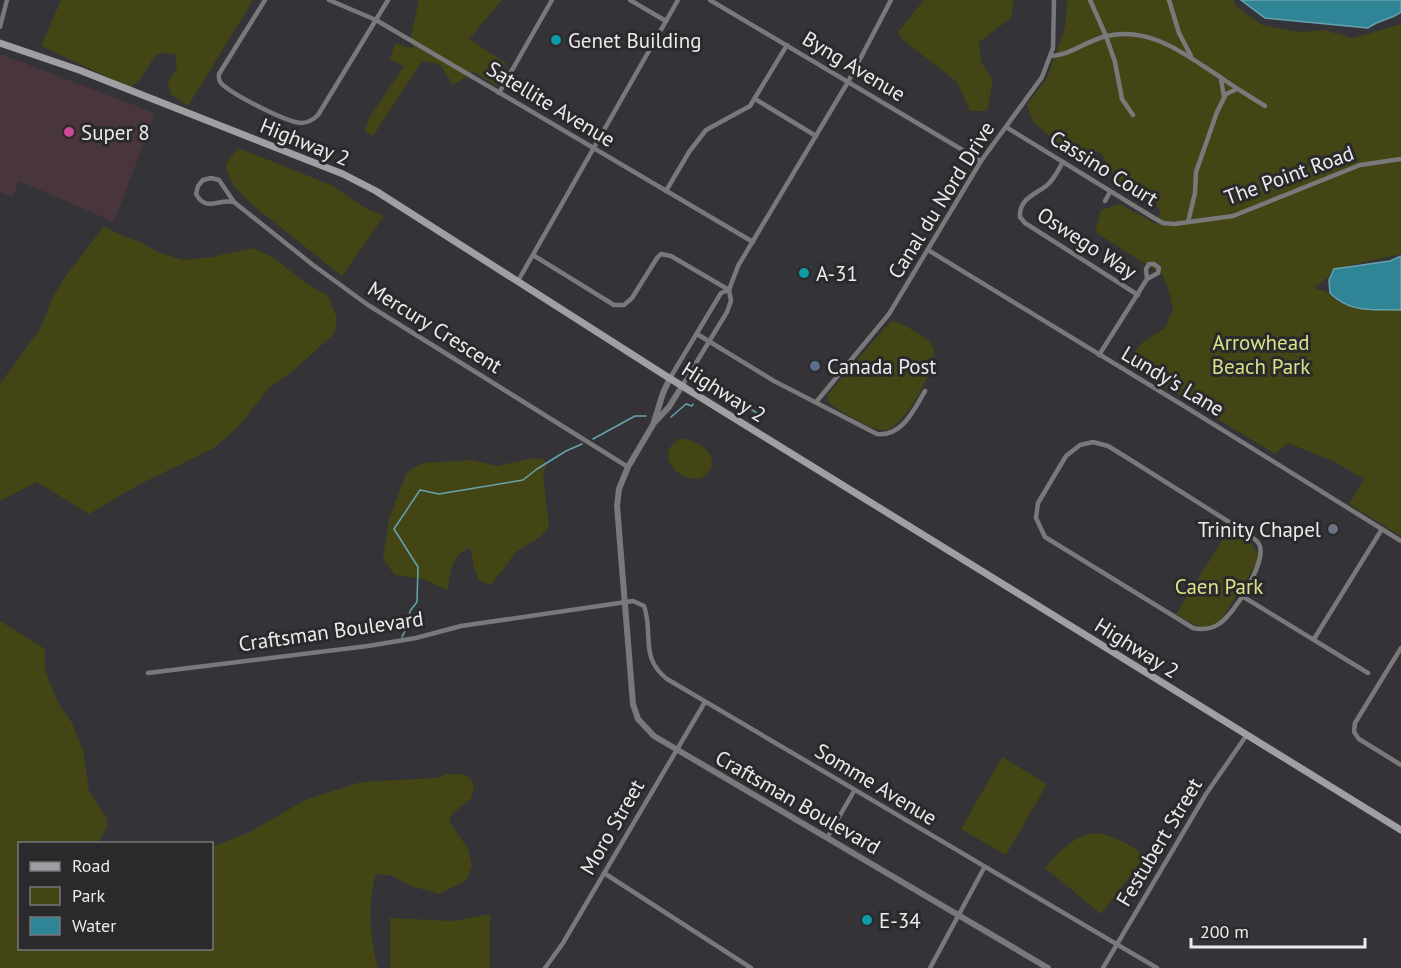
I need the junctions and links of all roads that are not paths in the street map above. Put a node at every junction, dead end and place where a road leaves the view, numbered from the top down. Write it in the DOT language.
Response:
graph roads {
  1 [pos="7,0"];
  2 [pos="265,0"];
  3 [pos="329,0"];
  4 [pos="388,0"];
  5 [pos="552,0"];
  6 [pos="630,0"];
  7 [pos="678,0"];
  8 [pos="710,0"];
  9 [pos="891,0"];
  10 [pos="1054,0"];
  11 [pos="1090,0"];
  12 [pos="1169,0"];
  13 [pos="376,20"];
  14 [pos="666,21"];
  15 [pos="0,27"];
  16 [pos="1179,33"];
  17 [pos="1106,36"];
  18 [pos="0,43"];
  19 [pos="1167,43"];
  20 [pos="787,45"];
  21 [pos="1051,56"];
  22 [pos="1193,58"];
  23 [pos="1221,78"];
  24 [pos="848,82"];
  25 [pos="1238,89"];
  26 [pos="499,93"];
  27 [pos="1224,97"];
  28 [pos="755,99"];
  29 [pos="1266,106"];
  30 [pos="1133,115"];
  31 [pos="1006,127"];
  32 [pos="816,135"];
  33 [pos="594,149"];
  34 [pos="1401,159"];
  35 [pos="981,161"];
  36 [pos="1064,162"];
  37 [pos="666,191"];
  38 [pos="1110,192"];
  39 [pos="1105,201"];
  40 [pos="234,202"];
  41 [pos="1188,222"];
  42 [pos="753,242"];
  43 [pos="928,250"];
  44 [pos="533,255"];
  45 [pos="1147,279"];
  46 [pos="518,281"];
  47 [pos="729,290"];
  48 [pos="1138,295"];
  49 [pos="697,334"];
  50 [pos="709,342"];
  51 [pos="1099,355"];
  52 [pos="670,378"];
  53 [pos="682,386"];
  54 [pos="925,392"];
  55 [pos="817,401"];
  56 [pos="654,423"];
  57 [pos="628,467"];
  58 [pos="1382,529"];
  59 [pos="1401,541"];
  60 [pos="1242,596"];
  61 [pos="624,601"];
  62 [pos="1314,639"];
  63 [pos="1401,648"];
  64 [pos="148,673"];
  65 [pos="1368,673"];
  66 [pos="705,702"];
  67 [pos="1246,736"];
  68 [pos="676,749"];
  69 [pos="1401,765"];
  70 [pos="854,791"];
  71 [pos="1401,830"];
  72 [pos="827,838"];
  73 [pos="984,868"];
  74 [pos="604,873"];
  75 [pos="959,915"];
  76 [pos="1116,944"];
  77 [pos="545,968"];
  78 [pos="751,968"];
  79 [pos="930,968"];
  80 [pos="1048,968"];
  81 [pos="1103,968"];
  82 [pos="1157,968"];
  1 -- 15 [label="street"];
  2 -- 13 [label="street"];
  3 -- 13 [label="street, Satellite Avenue"];
  4 -- 13 [label="street"];
  5 -- 26 [label="street"];
  6 -- 14 [label="street"];
  7 -- 14 [label="street"];
  8 -- 20 [label="street, Byng Avenue"];
  9 -- 24 [label="street"];
  10 -- 21 [label="street, Canal du Nord Drive"];
  11 -- 17 [label="street"];
  12 -- 16 [label="street"];
  13 -- 26 [label="street, Satellite Avenue"];
  14 -- 33 [label="street"];
  16 -- 19 [label="street"];
  16 -- 22 [label="street"];
  17 -- 19 [label="street"];
  17 -- 21 [label="street"];
  17 -- 30 [label="street"];
  18 -- 46 [label="main road, Highway 2"];
  19 -- 22 [label="street"];
  20 -- 24 [label="street, Byng Avenue"];
  20 -- 28 [label="street"];
  21 -- 31 [label="street, Canal du Nord Drive"];
  22 -- 23 [label="street"];
  23 -- 25 [label="street"];
  23 -- 27 [label="street"];
  24 -- 32 [label="street"];
  24 -- 35 [label="street, Byng Avenue"];
  25 -- 27 [label="street"];
  25 -- 29 [label="street"];
  26 -- 33 [label="street, Satellite Avenue"];
  27 -- 41 [label="street"];
  28 -- 32 [label="street"];
  28 -- 37 [label="street"];
  31 -- 35 [label="street, Canal du Nord Drive"];
  31 -- 36 [label="street, Cassino Court"];
  32 -- 42 [label="street"];
  33 -- 37 [label="street, Satellite Avenue"];
  33 -- 44 [label="street"];
  34 -- 41 [label="street, The Point Road"];
  35 -- 43 [label="street, Canal du Nord Drive"];
  36 -- 38 [label="street, Cassino Court"];
  36 -- 48 [label="street, Oswego Way"];
  37 -- 42 [label="street, Satellite Avenue"];
  38 -- 39 [label="street"];
  38 -- 41 [label="street, Cassino Court"];
  40 -- 40 [label="street, Mercury Crescent"];
  40 -- 57 [label="street, Mercury Crescent"];
  42 -- 47 [label="street"];
  43 -- 51 [label="street, Lundy's Lane"];
  43 -- 55 [label="street, Canal du Nord Drive"];
  44 -- 46 [label="street"];
  44 -- 47 [label="street"];
  45 -- 48 [label="street"];
  46 -- 52 [label="main road, Highway 2"];
  47 -- 49 [label="street"];
  47 -- 50 [label="street"];
  48 -- 51 [label="street"];
  49 -- 50 [label="street"];
  49 -- 52 [label="street"];
  50 -- 53 [label="street"];
  50 -- 55 [label="street"];
  51 -- 58 [label="street, Lundy's Lane"];
  52 -- 53 [label="main road, Highway 2"];
  52 -- 56 [label="street, Craftsman Boulevard"];
  53 -- 56 [label="street, Craftsman Boulevard"];
  53 -- 67 [label="main road, Highway 2"];
  54 -- 55 [label="street"];
  56 -- 57 [label="street, Craftsman Boulevard"];
  57 -- 61 [label="street, Craftsman Boulevard"];
  58 -- 59 [label="street, Lundy's Lane"];
  58 -- 62 [label="street"];
  60 -- 60 [label="street"];
  60 -- 62 [label="street"];
  61 -- 64 [label="street, Craftsman Boulevard"];
  61 -- 66 [label="street, Somme Avenue"];
  61 -- 68 [label="street, Craftsman Boulevard"];
  62 -- 65 [label="street"];
  63 -- 69 [label="street"];
  66 -- 68 [label="street, Moro Street"];
  66 -- 70 [label="street, Somme Avenue"];
  67 -- 71 [label="main road, Highway 2"];
  67 -- 76 [label="street, Festubert Street"];
  68 -- 72 [label="street, Craftsman Boulevard"];
  68 -- 74 [label="street, Moro Street"];
  70 -- 72 [label="street"];
  70 -- 73 [label="street, Somme Avenue"];
  72 -- 75 [label="street, Craftsman Boulevard"];
  73 -- 75 [label="street"];
  73 -- 76 [label="street, Somme Avenue"];
  74 -- 77 [label="street, Moro Street"];
  74 -- 78 [label="street"];
  75 -- 79 [label="street"];
  75 -- 80 [label="street, Craftsman Boulevard"];
  76 -- 81 [label="street, Festubert Street"];
  76 -- 82 [label="street, Somme Avenue"];
}
